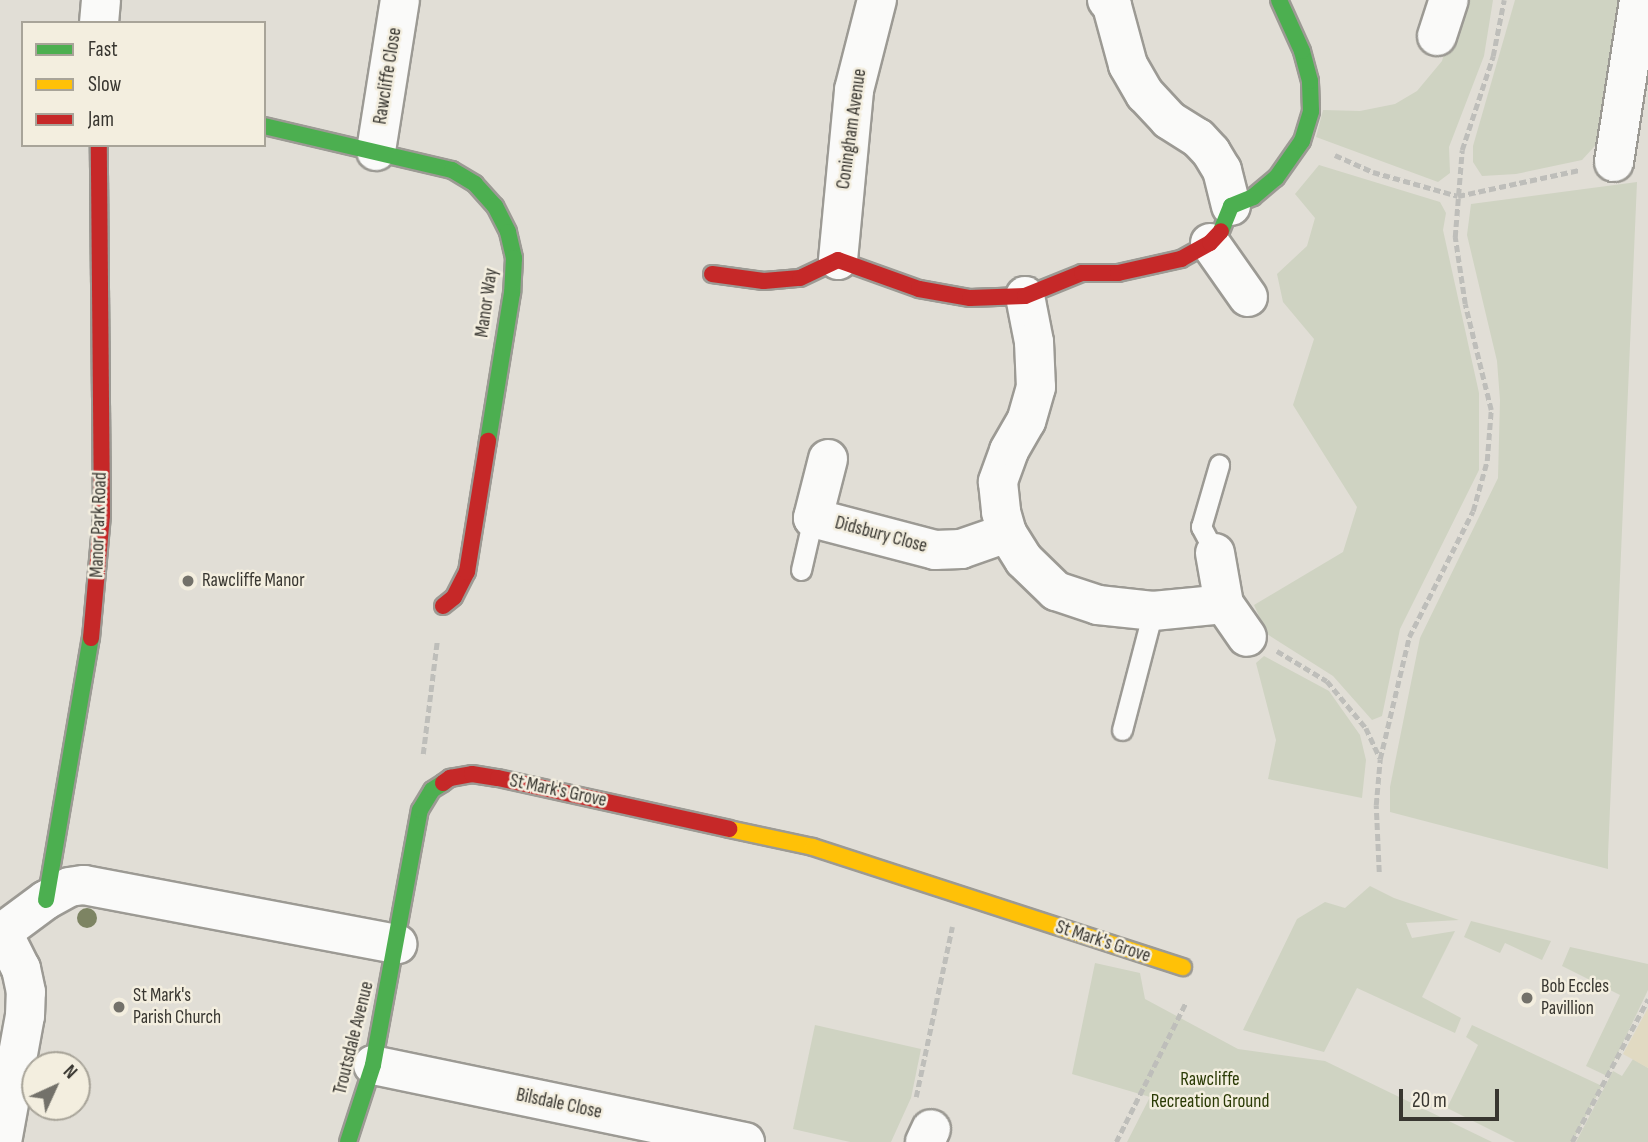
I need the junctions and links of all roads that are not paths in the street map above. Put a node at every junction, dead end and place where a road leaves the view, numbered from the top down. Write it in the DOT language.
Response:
graph roads {
  1 [pos="101,0"];
  2 [pos="400,0"];
  3 [pos="1107,0"];
  4 [pos="1279,0"];
  5 [pos="1449,0"];
  6 [pos="1639,0"];
  7 [pos="865,2"];
  8 [pos="99,21"];
  9 [pos="1437,36"];
  10 [pos="266,126"];
  11 [pos="99,147"];
  12 [pos="376,151"];
  13 [pos="1614,162"];
  14 [pos="1231,206"];
  15 [pos="1210,243"];
  16 [pos="838,260"];
  17 [pos="712,274"];
  18 [pos="1025,296"];
  19 [pos="1248,297"];
  20 [pos="828,459"];
  21 [pos="1219,465"];
  22 [pos="813,518"];
  23 [pos="1007,533"];
  24 [pos="1215,553"];
  25 [pos="801,570"];
  26 [pos="1224,604"];
  27 [pos="443,606"];
  28 [pos="1153,611"];
  29 [pos="1247,637"];
  30 [pos="1122,730"];
  31 [pos="46,900"];
  32 [pos="1,934"];
  33 [pos="397,944"];
  34 [pos="1183,967"];
  35 [pos="373,1065"];
  36 [pos="2,1142"];
  37 [pos="348,1142"];
  38 [pos="745,1142"];
  1 -- 8 [label="street"];
  2 -- 12 [label="street, Rawcliffe Close"];
  3 -- 14 [label="street"];
  4 -- 14 [label="street"];
  5 -- 9 [label="street"];
  6 -- 13 [label="street"];
  7 -- 16 [label="street, Coningham Avenue"];
  10 -- 12 [label="street, Manor Way"];
  11 -- 31 [label="street, Manor Park Road"];
  12 -- 27 [label="street, Manor Way"];
  14 -- 15 [label="street"];
  15 -- 18 [label="street"];
  15 -- 19 [label="street"];
  16 -- 17 [label="street"];
  16 -- 18 [label="street"];
  18 -- 23 [label="street"];
  20 -- 22 [label="street, Didsbury Close"];
  21 -- 24 [label="lane"];
  22 -- 23 [label="street, Didsbury Close"];
  22 -- 25 [label="lane"];
  23 -- 28 [label="street"];
  24 -- 26 [label="street"];
  26 -- 28 [label="street"];
  26 -- 29 [label="street"];
  28 -- 30 [label="lane"];
  31 -- 32 [label="street"];
  31 -- 33 [label="street"];
  32 -- 36 [label="street"];
  33 -- 34 [label="street, St Mark's Grove"];
  33 -- 35 [label="street, Troutsdale Avenue"];
  35 -- 37 [label="street, Troutsdale Avenue"];
  35 -- 38 [label="street, Bilsdale Close"];
}
